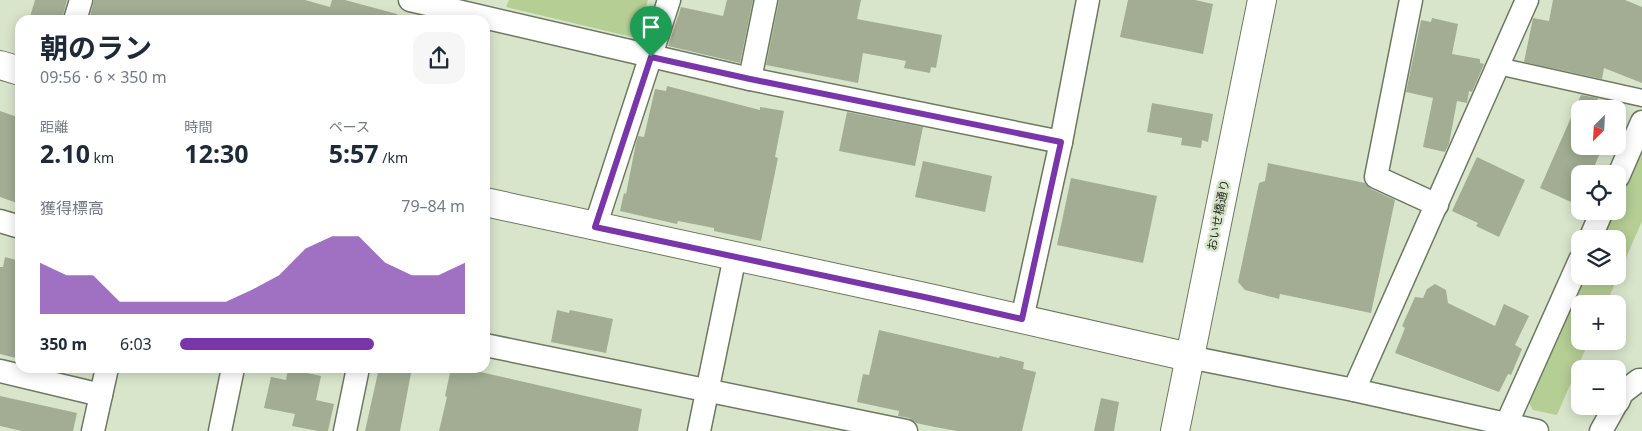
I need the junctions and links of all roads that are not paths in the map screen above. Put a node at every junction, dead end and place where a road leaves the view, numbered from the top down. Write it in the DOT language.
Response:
graph roads {
  1 [pos="81,0"];
  2 [pos="410,0"];
  3 [pos="669,0"];
  4 [pos="766,0"];
  5 [pos="1088,0"];
  6 [pos="1262,0"];
  7 [pos="1412,0"];
  8 [pos="1526,0"];
  9 [pos="488,9"];
  10 [pos="76,15"];
  11 [pos="651,57"];
  12 [pos="0,65"];
  13 [pos="1498,66"];
  14 [pos="15,70"];
  15 [pos="750,79"];
  16 [pos="1642,98"];
  17 [pos="1642,122"];
  18 [pos="1061,142"];
  19 [pos="1623,165"];
  20 [pos="490,203"];
  21 [pos="1436,205"];
  22 [pos="0,221"];
  23 [pos="15,226"];
  24 [pos="595,227"];
  25 [pos="735,256"];
  26 [pos="1571,280"];
  27 [pos="1022,319"];
  28 [pos="490,345"];
  29 [pos="1189,357"];
  30 [pos="0,371"];
  31 [pos="106,373"];
  32 [pos="232,373"];
  33 [pos="357,373"];
  34 [pos="1642,380"];
  35 [pos="1354,390"];
  36 [pos="1626,390"];
  37 [pos="708,391"];
  38 [pos="101,395"];
  39 [pos="1610,415"];
  40 [pos="1507,423"];
  41 [pos="94,431"];
  42 [pos="220,431"];
  43 [pos="345,431"];
  44 [pos="699,431"];
  45 [pos="906,431"];
  46 [pos="1175,431"];
  47 [pos="1537,431"];
  48 [pos="1601,431"];
  1 -- 10 [label="street"];
  2 -- 9 [label="street"];
  3 -- 11 [label="street"];
  4 -- 15 [label="street"];
  5 -- 18 [label="street"];
  6 -- 29 [label="street, おいせ橋通り"];
  7 -- 21 [label="street"];
  8 -- 13 [label="street"];
  9 -- 11 [label="street"];
  11 -- 15 [label="street"];
  11 -- 24 [label="street"];
  12 -- 14 [label="street"];
  13 -- 16 [label="street"];
  13 -- 21 [label="street"];
  15 -- 18 [label="street"];
  17 -- 19 [label="street"];
  18 -- 27 [label="street"];
  20 -- 24 [label="street"];
  21 -- 35 [label="street"];
  22 -- 23 [label="street"];
  24 -- 25 [label="street"];
  25 -- 27 [label="street"];
  25 -- 37 [label="street"];
  26 -- 40 [label="street"];
  27 -- 29 [label="street"];
  28 -- 37 [label="street"];
  29 -- 35 [label="street"];
  29 -- 46 [label="street, おいせ橋通り"];
  30 -- 38 [label="street"];
  31 -- 38 [label="street"];
  32 -- 42 [label="street"];
  33 -- 43 [label="street"];
  34 -- 36 [label="street"];
  35 -- 40 [label="street"];
  37 -- 44 [label="street"];
  37 -- 45 [label="street"];
  38 -- 41 [label="street"];
  39 -- 48 [label="street"];
  40 -- 47 [label="street"];
}
